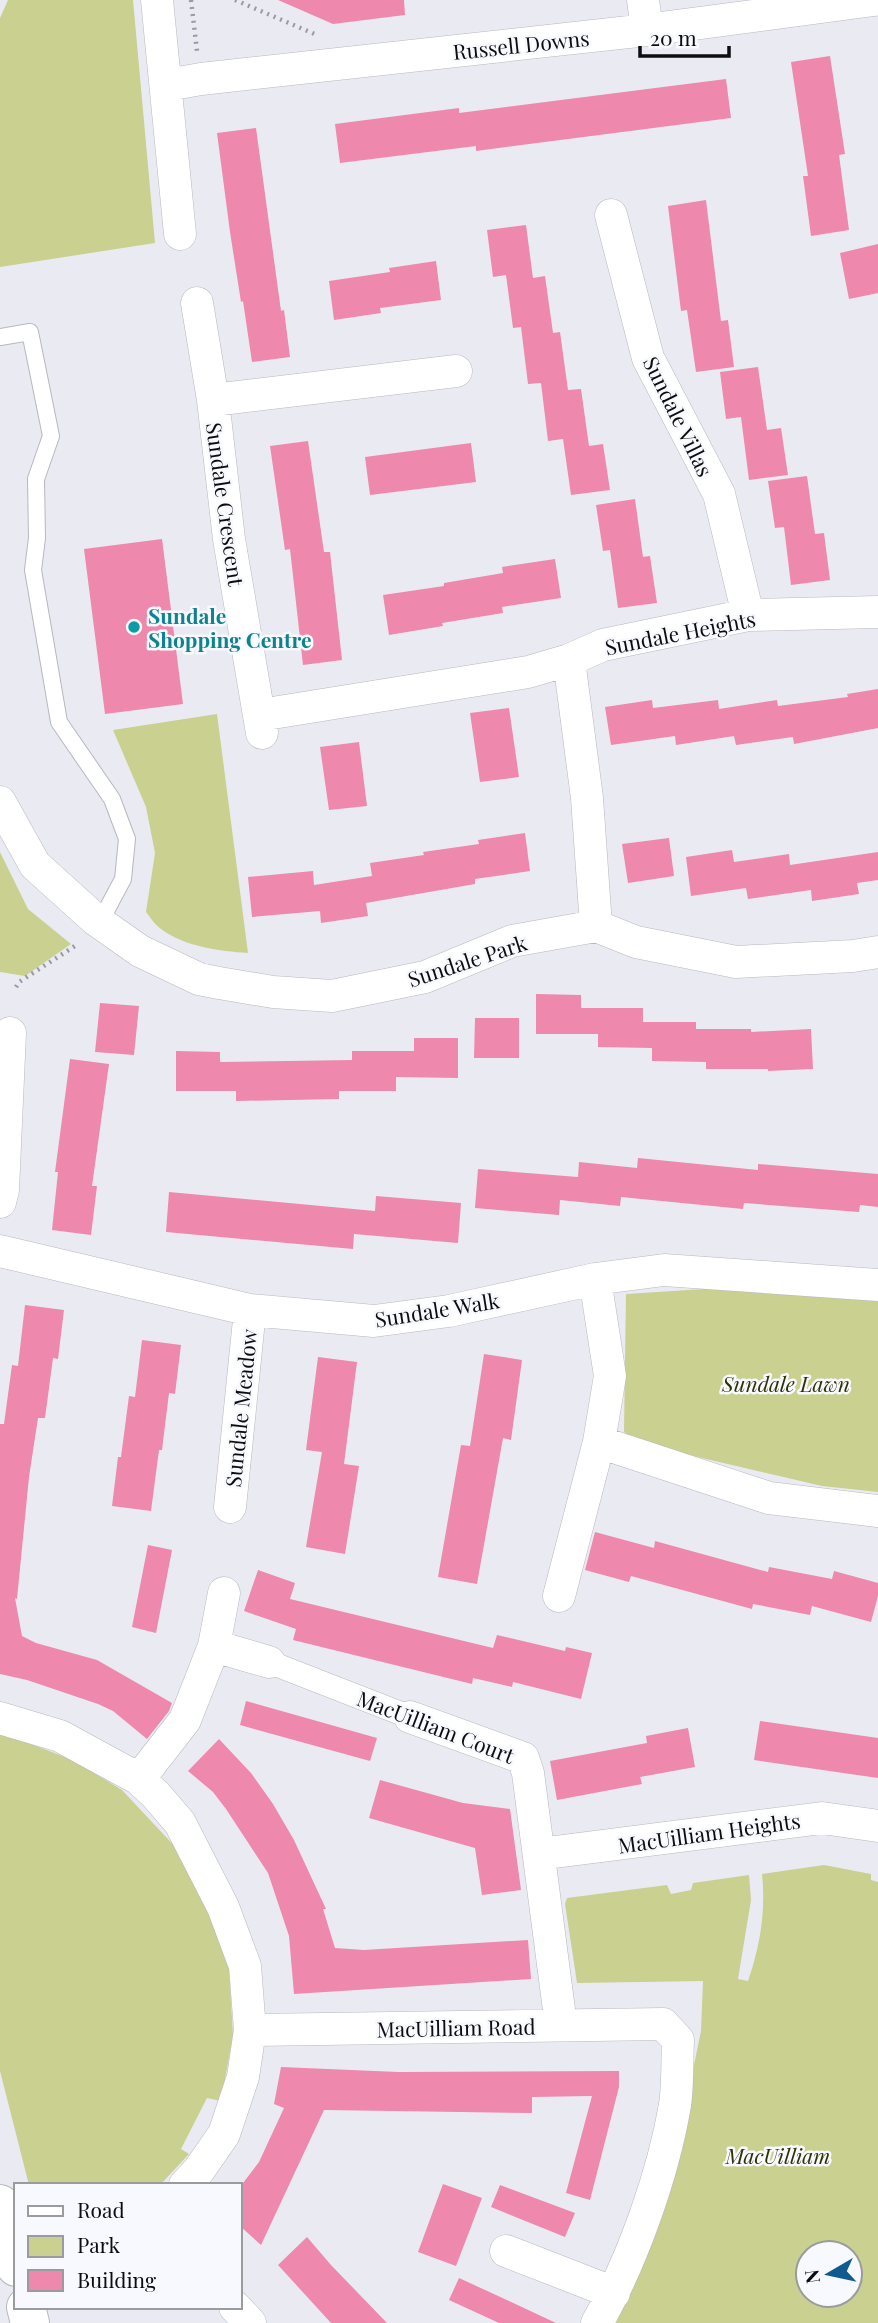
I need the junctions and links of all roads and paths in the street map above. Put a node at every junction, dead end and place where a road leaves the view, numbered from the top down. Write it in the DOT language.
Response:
graph roads {
  1 [pos="157,0"];
  2 [pos="235,0"];
  3 [pos="876,0"];
  4 [pos="645,15"];
  5 [pos="878,26"];
  6 [pos="321,37"];
  7 [pos="167,85"];
  8 [pos="611,215"];
  9 [pos="180,234"];
  10 [pos="197,303"];
  11 [pos="0,337"];
  12 [pos="456,371"];
  13 [pos="213,400"];
  14 [pos="878,612"];
  15 [pos="748,615"];
  16 [pos="569,660"];
  17 [pos="261,724"];
  18 [pos="0,802"];
  19 [pos="596,926"];
  20 [pos="89,931"];
  21 [pos="878,952"];
  22 [pos="16,987"];
  23 [pos="10,1034"];
  24 [pos="0,1202"];
  25 [pos="0,1251"];
  26 [pos="595,1279"];
  27 [pos="878,1284"];
  28 [pos="250,1310"];
  29 [pos="599,1442"];
  30 [pos="230,1507"];
  31 [pos="878,1511"];
  32 [pos="224,1593"];
  33 [pos="559,1596"];
  34 [pos="214,1646"];
  35 [pos="269,1662"];
  36 [pos="410,1717"];
  37 [pos="0,1718"];
  38 [pos="139,1779"];
  39 [pos="878,1826"];
  40 [pos="539,1854"];
  41 [pos="561,2025"];
  42 [pos="250,2030"];
  43 [pos="187,2183"];
  44 [pos="0,2204"];
  45 [pos="506,2251"];
  46 [pos="14,2259"];
  47 [pos="614,2293"];
  48 [pos="237,2309"];
  49 [pos="250,2323"];
  50 [pos="597,2323"];
  1 -- 7 [label="street"];
  2 -- 6 [label="path"];
  3 -- 4 [label="street, Russell Downs"];
  3 -- 5 [label="street"];
  4 -- 7 [label="street, Russell Downs"];
  7 -- 9 [label="street"];
  8 -- 15 [label="street, Sundale Villas"];
  10 -- 13 [label="street, Sundale Crescent"];
  11 -- 20 [label="lane"];
  12 -- 13 [label="street, Sundale Crescent"];
  13 -- 17 [label="street, Sundale Crescent"];
  14 -- 15 [label="street, Sundale Heights"];
  15 -- 16 [label="street, Sundale Heights"];
  16 -- 17 [label="street, Sundale Heights"];
  16 -- 19 [label="street"];
  18 -- 20 [label="street, Sundale Park"];
  19 -- 20 [label="street, Sundale Park"];
  19 -- 21 [label="street"];
  20 -- 22 [label="path"];
  23 -- 24 [label="street"];
  25 -- 28 [label="street, Sundale Walk"];
  26 -- 27 [label="street, Sundale Walk"];
  26 -- 28 [label="street, Sundale Walk"];
  26 -- 29 [label="street"];
  28 -- 30 [label="street, Sundale Meadow"];
  29 -- 31 [label="street"];
  29 -- 33 [label="street"];
  32 -- 34 [label="street"];
  34 -- 35 [label="street, MacUilliam Court"];
  34 -- 38 [label="street"];
  35 -- 36 [label="street, MacUilliam Court"];
  36 -- 40 [label="street, MacUilliam Court"];
  37 -- 38 [label="street"];
  38 -- 42 [label="street"];
  39 -- 40 [label="street, MacUilliam Heights"];
  40 -- 41 [label="street, MacUilliam Court"];
  41 -- 42 [label="street, MacUilliam Road"];
  41 -- 47 [label="street, MacUilliam Road"];
  42 -- 43 [label="street"];
  44 -- 46 [label="street"];
  45 -- 47 [label="street"];
  47 -- 50 [label="street"];
  48 -- 49 [label="street"];
}
